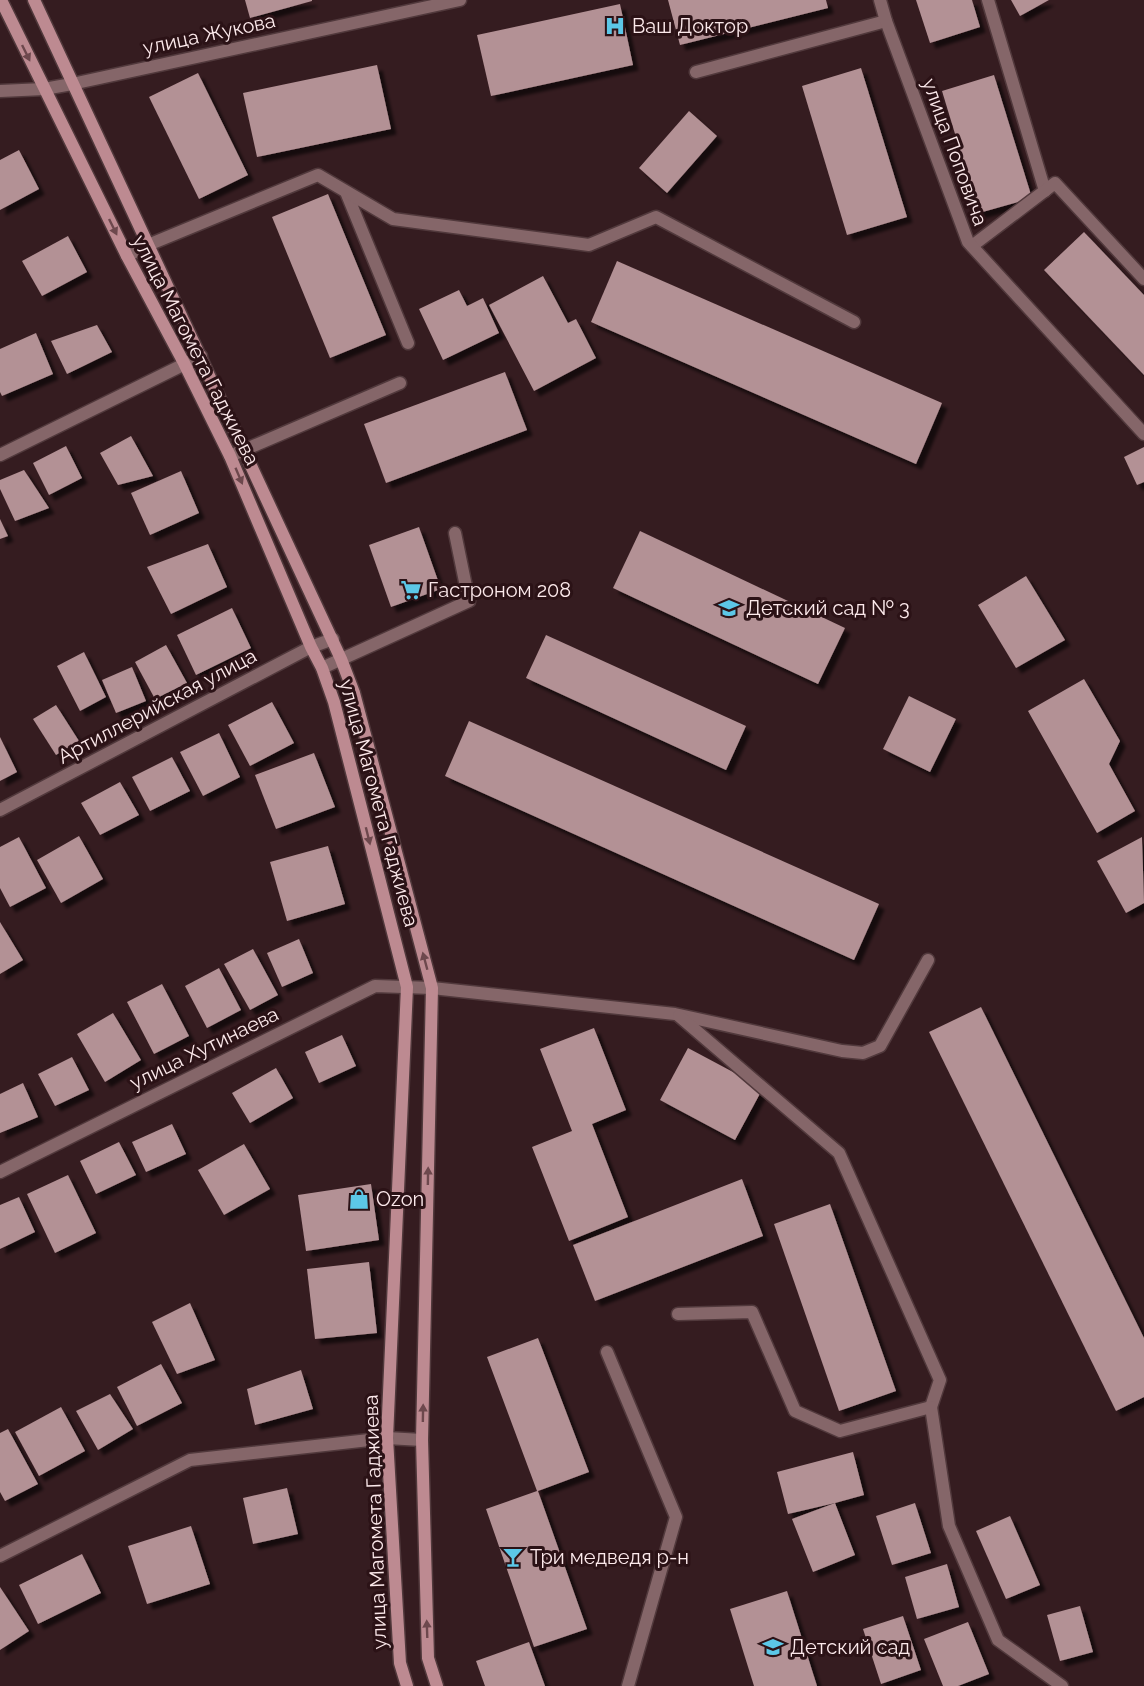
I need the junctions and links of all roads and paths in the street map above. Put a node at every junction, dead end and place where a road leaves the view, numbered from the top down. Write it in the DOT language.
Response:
graph roads {
  1 [pos="1,0"];
  2 [pos="34,0"];
  3 [pos="460,0"];
  4 [pos="880,0"];
  5 [pos="988,0"];
  6 [pos="886,21"];
  7 [pos="696,72"];
  8 [pos="72,84"];
  9 [pos="44,89"];
  10 [pos="0,91"];
  11 [pos="1045,190"];
  12 [pos="346,192"];
  13 [pos="148,245"];
  14 [pos="972,246"];
  15 [pos="127,256"];
  16 [pos="1144,279"];
  17 [pos="854,322"];
  18 [pos="408,343"];
  19 [pos="201,356"];
  20 [pos="184,363"];
  21 [pos="400,383"];
  22 [pos="1144,434"];
  23 [pos="244,449"];
  24 [pos="0,455"];
  25 [pos="230,456"];
  26 [pos="455,532"];
  27 [pos="333,639"];
  28 [pos="311,647"];
  29 [pos="341,659"];
  30 [pos="322,668"];
  31 [pos="0,810"];
  32 [pos="928,960"];
  33 [pos="407,987"];
  34 [pos="432,988"];
  35 [pos="675,1014"];
  36 [pos="0,1172"];
  37 [pos="678,1314"];
  38 [pos="607,1352"];
  39 [pos="931,1407"];
  40 [pos="387,1438"];
  41 [pos="422,1440"];
  42 [pos="0,1556"];
  43 [pos="407,1686"];
  44 [pos="437,1686"];
  45 [pos="628,1686"];
  46 [pos="1062,1686"];
  1 -- 9 [label="main road, улица Магомета Гаджиева, one-way"];
  2 -- 8 [label="main road, улица Магомета Гаджиева"];
  3 -- 8 [label="street, улица Жукова"];
  4 -- 6 [label="street, улица Поповича"];
  5 -- 11 [label="street"];
  6 -- 7 [label="street"];
  6 -- 14 [label="street, улица Поповича"];
  8 -- 9 [label="street, улица Жукова"];
  8 -- 13 [label="main road, улица Магомета Гаджиева"];
  9 -- 10 [label="street, улица Жукова"];
  9 -- 15 [label="main road, улица Магомета Гаджиева, one-way"];
  11 -- 14 [label="street"];
  11 -- 16 [label="street"];
  12 -- 13 [label="street"];
  12 -- 17 [label="street"];
  12 -- 18 [label="street"];
  13 -- 15 [label="street"];
  13 -- 19 [label="main road, улица Магомета Гаджиева"];
  14 -- 22 [label="street, улица Поповича"];
  15 -- 20 [label="main road, улица Магомета Гаджиева"];
  19 -- 20 [label="street"];
  19 -- 23 [label="main road, улица Магомета Гаджиева"];
  20 -- 24 [label="street"];
  20 -- 25 [label="main road, улица Магомета Гаджиева"];
  21 -- 23 [label="street"];
  23 -- 25 [label="street"];
  23 -- 27 [label="main road, улица Магомета Гаджиева"];
  25 -- 28 [label="main road, улица Магомета Гаджиева, one-way"];
  26 -- 29 [label="street"];
  27 -- 28 [label="street, Артиллерийская улица"];
  27 -- 29 [label="main road, улица Магомета Гаджиева"];
  28 -- 30 [label="main road, улица Магомета Гаджиева"];
  28 -- 31 [label="street, Артиллерийская улица"];
  29 -- 30 [label="street"];
  34 -- 29 [label="main road, улица Магомета Гаджиева, one-way"];
  30 -- 33 [label="main road, улица Магомета Гаджиева, one-way"];
  32 -- 35 [label="street, улица Хутинаева"];
  33 -- 34 [label="street, улица Хутинаева"];
  33 -- 36 [label="street, улица Хутинаева"];
  33 -- 40 [label="main road, улица Магомета Гаджиева"];
  34 -- 35 [label="street, улица Хутинаева"];
  41 -- 34 [label="main road, улица Магомета Гаджиева, one-way"];
  35 -- 39 [label="street"];
  37 -- 39 [label="street"];
  38 -- 45 [label="street"];
  39 -- 46 [label="street"];
  40 -- 41 [label="street"];
  40 -- 42 [label="street"];
  40 -- 43 [label="main road, улица Магомета Гаджиева"];
  44 -- 41 [label="main road, улица Магомета Гаджиева, one-way"];
}
